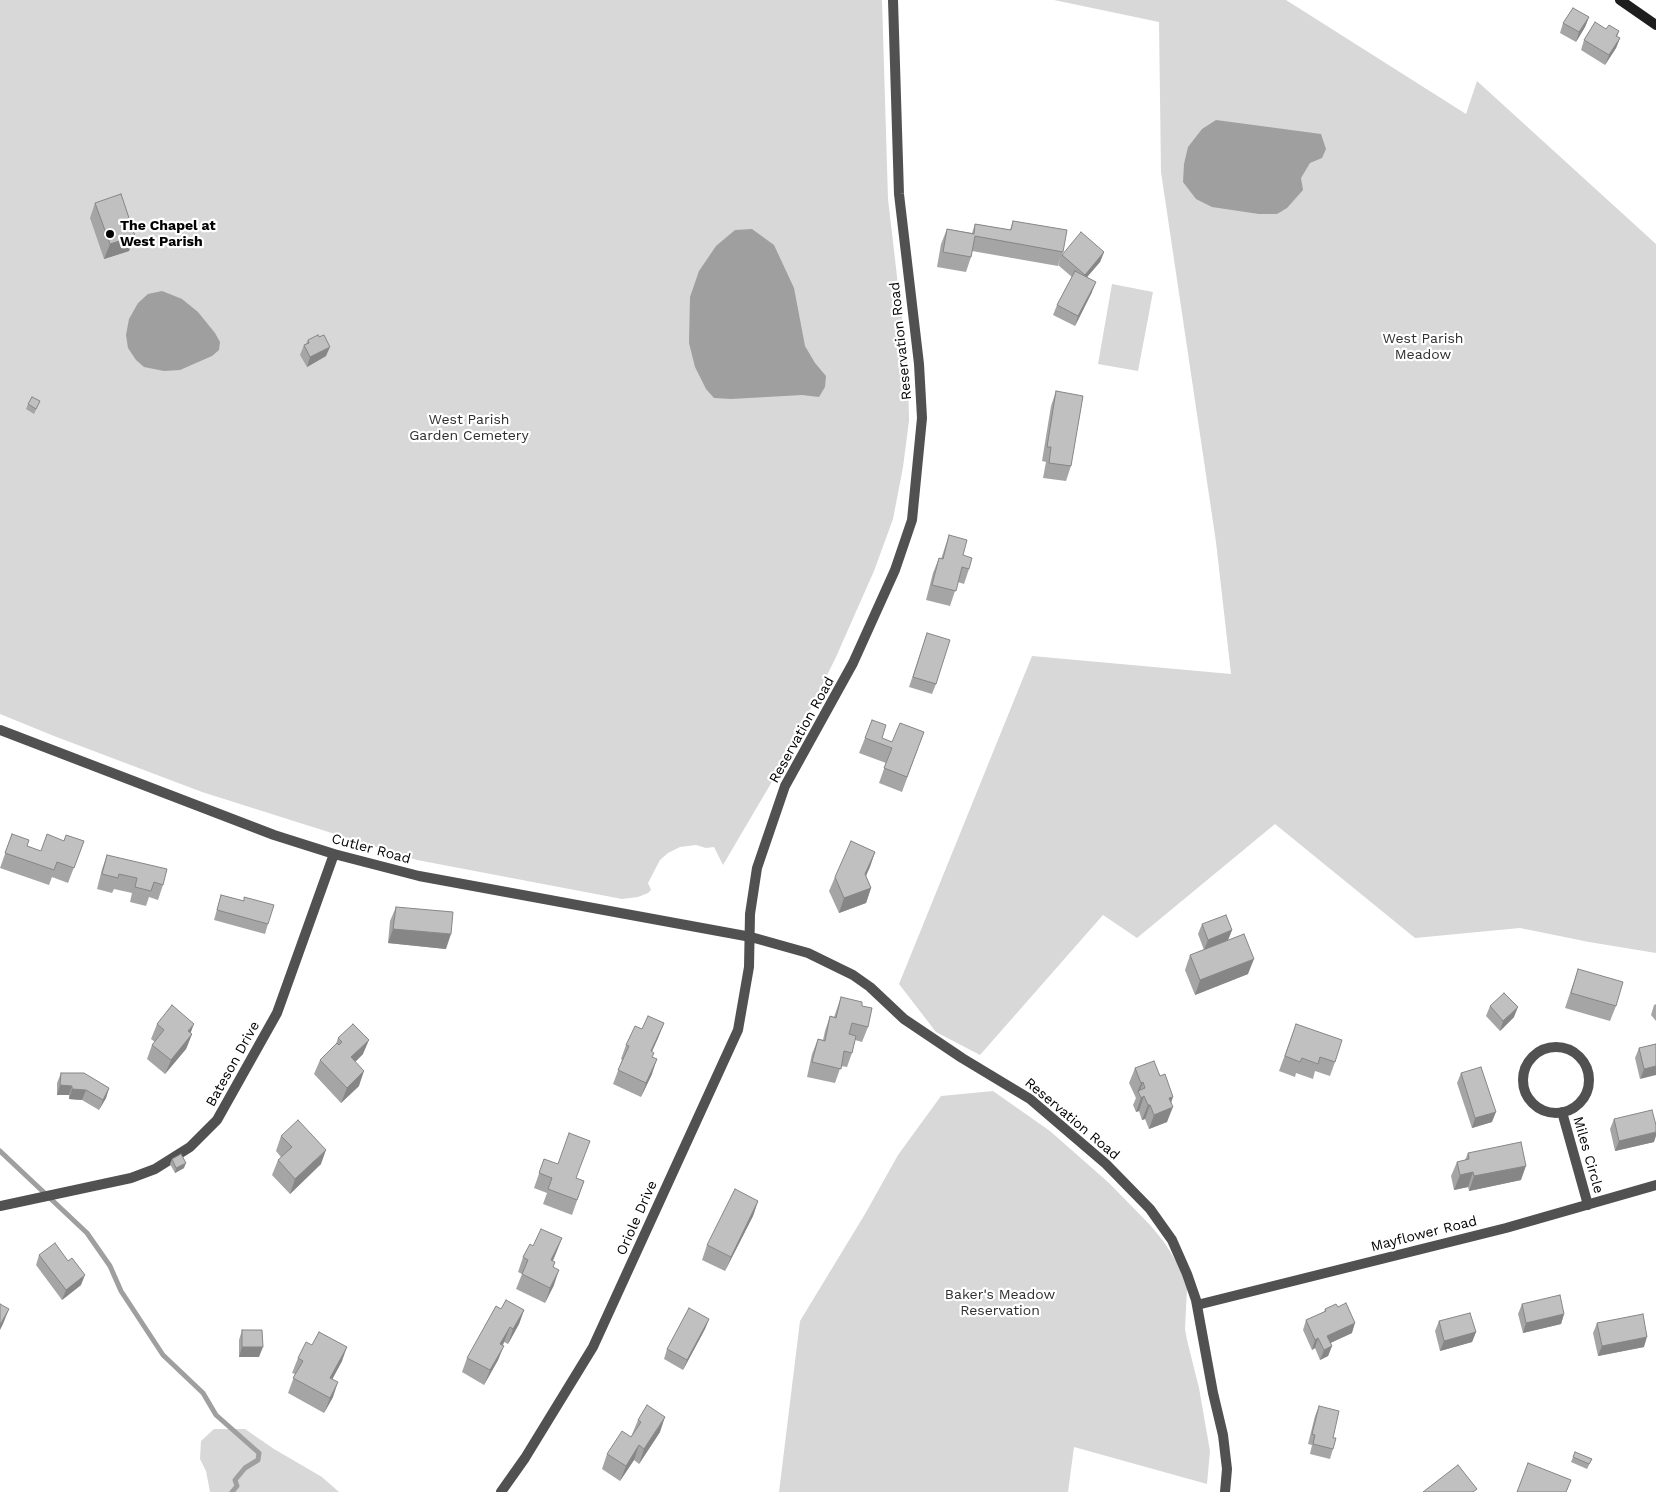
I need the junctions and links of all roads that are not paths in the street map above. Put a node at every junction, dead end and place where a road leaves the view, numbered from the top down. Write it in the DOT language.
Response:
graph roads {
  1 [pos="894,0"];
  2 [pos="1620,0"];
  3 [pos="1656,25"];
  4 [pos="0,730"];
  5 [pos="334,854"];
  6 [pos="751,937"];
  7 [pos="1562,1112"];
  8 [pos="1656,1185"];
  9 [pos="1588,1205"];
  10 [pos="0,1206"];
  11 [pos="1197,1305"];
  12 [pos="502,1492"];
  13 [pos="1225,1492"];
  1 -- 6 [label="street, Reservation Road"];
  2 -- 3 [label="main road"];
  4 -- 5 [label="street, Cutler Road"];
  5 -- 6 [label="street, Cutler Road"];
  5 -- 10 [label="street, Bateson Drive"];
  6 -- 11 [label="street, Reservation Road"];
  6 -- 12 [label="street, Oriole Drive"];
  7 -- 7 [label="street, Miles Circle"];
  7 -- 9 [label="street, Miles Circle"];
  8 -- 9 [label="street, Mayflower Road"];
  9 -- 11 [label="street, Mayflower Road"];
  11 -- 13 [label="street, Reservation Road"];
}
